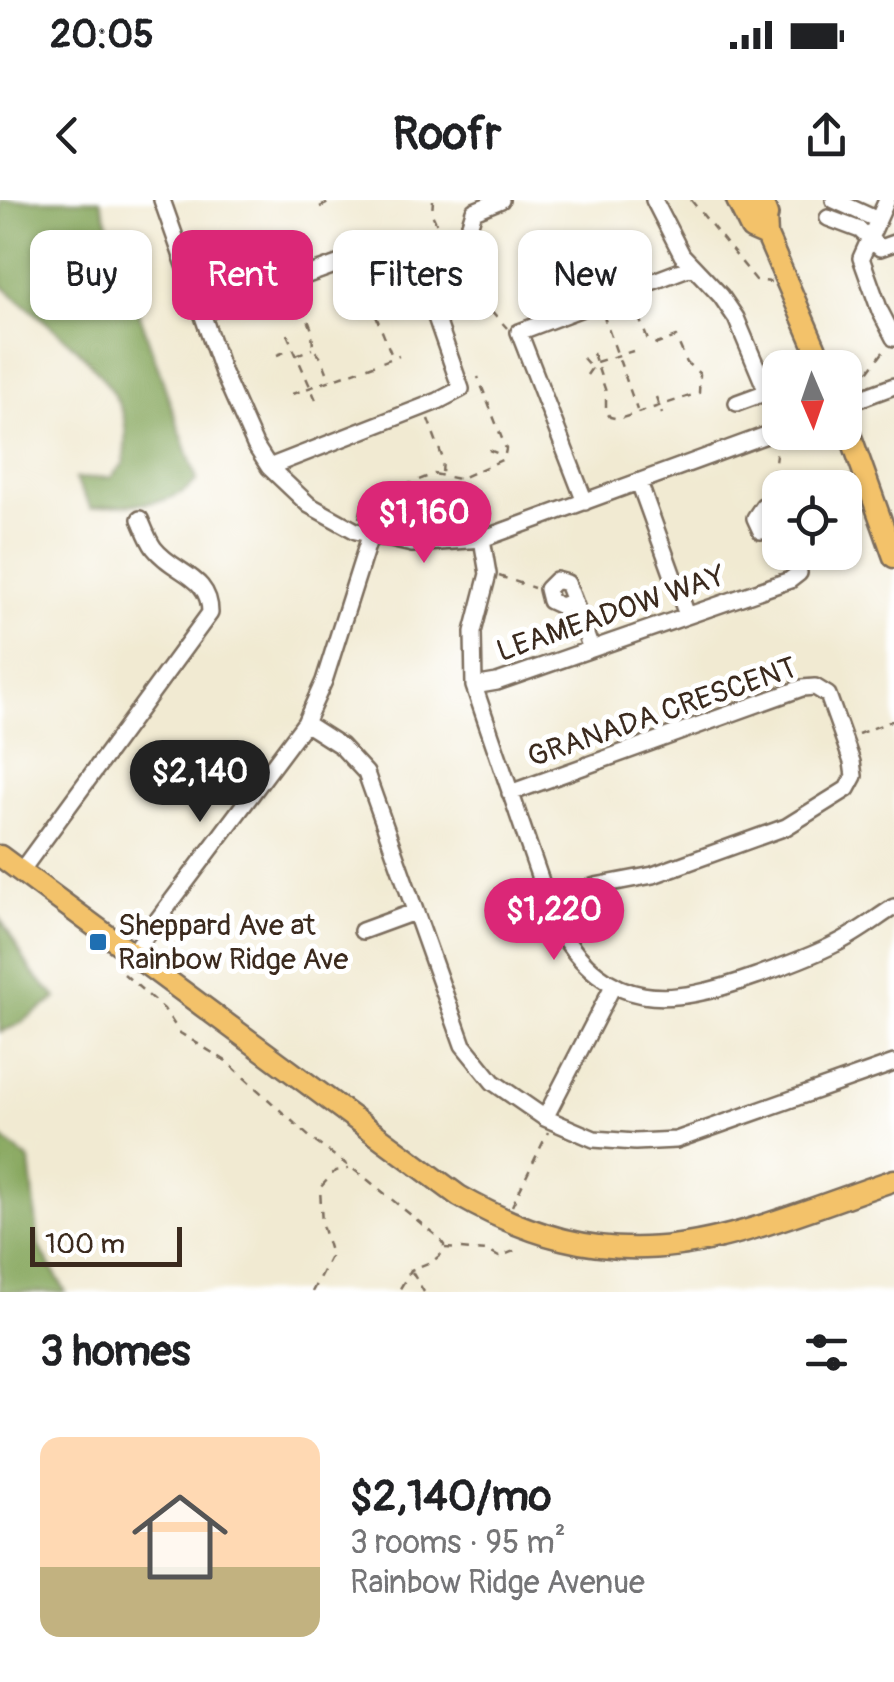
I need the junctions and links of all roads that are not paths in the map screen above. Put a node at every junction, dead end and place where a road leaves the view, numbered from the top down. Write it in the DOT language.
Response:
graph roads {
  1 [pos="162,200"];
  2 [pos="502,200"];
  3 [pos="654,200"];
  4 [pos="737,200"];
  5 [pos="834,200"];
  6 [pos="887,200"];
  7 [pos="854,204"];
  8 [pos="763,213"];
  9 [pos="828,218"];
  10 [pos="878,220"];
  11 [pos="173,230"];
  12 [pos="469,230"];
  13 [pos="869,239"];
  14 [pos="894,243"];
  15 [pos="691,267"];
  16 [pos="205,320"];
  17 [pos="437,320"];
  18 [pos="894,338"];
  19 [pos="816,350"];
  20 [pos="894,386"];
  21 [pos="862,398"];
  22 [pos="738,403"];
  23 [pos="762,437"];
  24 [pos="856,450"];
  25 [pos="269,468"];
  26 [pos="639,482"];
  27 [pos="585,502"];
  28 [pos="762,509"];
  29 [pos="140,519"];
  30 [pos="762,531"];
  31 [pos="370,536"];
  32 [pos="482,539"];
  33 [pos="894,557"];
  34 [pos="799,570"];
  35 [pos="547,594"];
  36 [pos="687,615"];
  37 [pos="591,649"];
  38 [pos="474,686"];
  39 [pos="305,723"];
  40 [pos="510,793"];
  41 [pos="0,856"];
  42 [pos="20,871"];
  43 [pos="547,901"];
  44 [pos="894,907"];
  45 [pos="414,912"];
  46 [pos="362,931"];
  47 [pos="132,954"];
  48 [pos="613,986"];
  49 [pos="894,1063"];
  50 [pos="549,1120"];
  51 [pos="894,1180"];
  1 -- 11 [label="street"];
  2 -- 12 [label="street"];
  3 -- 15 [label="street"];
  4 -- 8 [label="main road"];
  5 -- 7 [label="street"];
  6 -- 10 [label="street"];
  7 -- 10 [label="street"];
  8 -- 19 [label="main road"];
  9 -- 13 [label="street"];
  10 -- 13 [label="street"];
  13 -- 14 [label="street"];
  13 -- 18 [label="street"];
  15 -- 22 [label="street"];
  15 -- 27 [label="street"];
  16 -- 25 [label="street"];
  17 -- 25 [label="street"];
  20 -- 21 [label="street"];
  23 -- 26 [label="street"];
  24 -- 33 [label="main road"];
  25 -- 31 [label="street"];
  26 -- 27 [label="street"];
  26 -- 36 [label="street"];
  27 -- 32 [label="street"];
  28 -- 30 [label="street"];
  29 -- 42 [label="street"];
  31 -- 32 [label="street"];
  31 -- 39 [label="street"];
  32 -- 38 [label="street"];
  34 -- 36 [label="street, LEAMEADOW WAY"];
  35 -- 37 [label="street"];
  36 -- 37 [label="street, LEAMEADOW WAY"];
  37 -- 38 [label="street, LEAMEADOW WAY"];
  38 -- 40 [label="street"];
  39 -- 45 [label="street"];
  39 -- 47 [label="street"];
  40 -- 43 [label="street"];
  40 -- 43 [label="street, GRANADA CRESCENT"];
  41 -- 42 [label="main road"];
  42 -- 47 [label="main road"];
  43 -- 48 [label="street"];
  44 -- 48 [label="street"];
  45 -- 46 [label="street"];
  45 -- 50 [label="street"];
  47 -- 51 [label="main road"];
  48 -- 50 [label="street"];
  49 -- 50 [label="street"];
}
